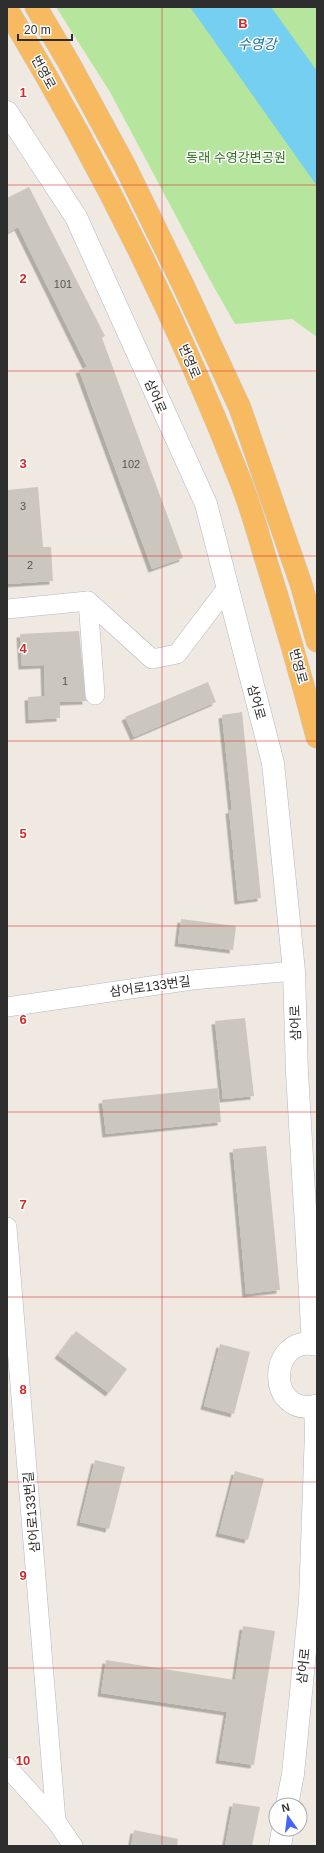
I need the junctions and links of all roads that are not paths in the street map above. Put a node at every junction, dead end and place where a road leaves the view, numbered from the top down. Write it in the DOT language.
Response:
graph roads {
  1 [pos="36,7"];
  2 [pos="7,9"];
  3 [pos="7,112"];
  4 [pos="227,588"];
  5 [pos="88,601"];
  6 [pos="7,609"];
  7 [pos="317,641"];
  8 [pos="95,695"];
  9 [pos="317,737"];
  10 [pos="294,971"];
  11 [pos="7,1007"];
  12 [pos="7,1226"];
  13 [pos="315,1345"];
  14 [pos="316,1406"];
  15 [pos="7,1768"];
  16 [pos="289,1797"];
  17 [pos="56,1821"];
  18 [pos="73,1846"];
  1 -- 7 [label="highway, 번영로"];
  2 -- 9 [label="highway, 번영로"];
  3 -- 4 [label="main road, 삼어로"];
  4 -- 5 [label="street"];
  4 -- 10 [label="main road, 삼어로"];
  5 -- 6 [label="street"];
  5 -- 8 [label="street"];
  10 -- 11 [label="street, 삼어로133번길"];
  10 -- 13 [label="main road, 삼어로"];
  12 -- 17 [label="street, 삼어로133번길"];
  13 -- 14 [label="main road"];
  14 -- 16 [label="main road, 삼어로"];
  15 -- 17 [label="street"];
  17 -- 18 [label="street"];
}
